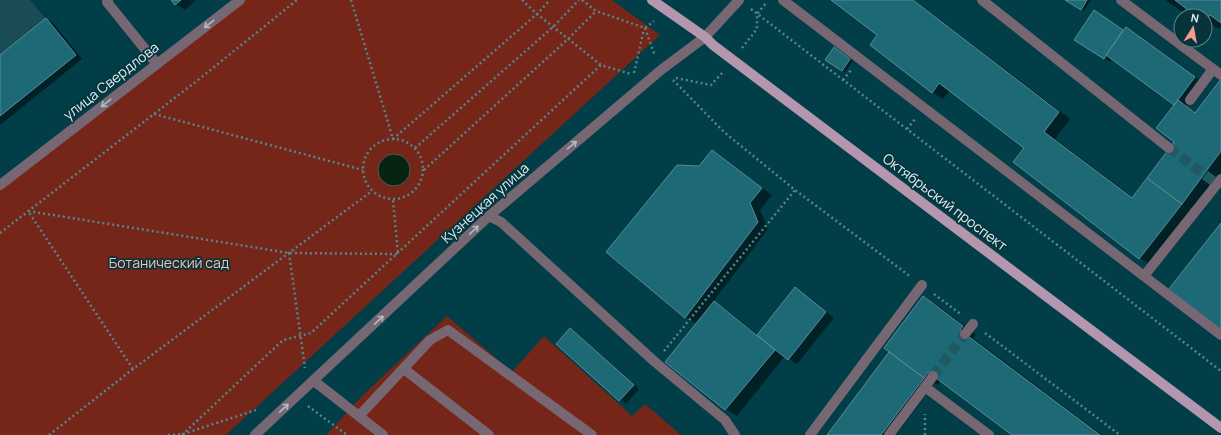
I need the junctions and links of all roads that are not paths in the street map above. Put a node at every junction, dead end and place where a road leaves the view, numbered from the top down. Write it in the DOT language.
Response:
graph roads {
  1 [pos="108,0"];
  2 [pos="240,0"];
  3 [pos="652,0"];
  4 [pos="739,0"];
  5 [pos="783,0"];
  6 [pos="982,0"];
  7 [pos="1121,0"];
  8 [pos="706,38"];
  9 [pos="157,64"];
  10 [pos="1217,72"];
  11 [pos="1190,100"];
  12 [pos="1169,148"];
  13 [pos="1221,179"];
  14 [pos="0,184"];
  15 [pos="489,216"];
  16 [pos="1144,276"];
  17 [pos="922,285"];
  18 [pos="972,324"];
  19 [pos="965,334"];
  20 [pos="1221,335"];
  21 [pos="404,368"];
  22 [pos="933,376"];
  23 [pos="314,381"];
  24 [pos="925,387"];
  25 [pos="359,416"];
  26 [pos="1221,428"];
  27 [pos="256,435"];
  28 [pos="383,435"];
  29 [pos="489,435"];
  30 [pos="592,435"];
  31 [pos="735,435"];
  32 [pos="810,435"];
  33 [pos="890,435"];
  34 [pos="989,435"];
  1 -- 9 [label="street"];
  2 -- 9 [label="street, улица Свердлова, one-way"];
  3 -- 8 [label="main road, Октябрьский проспект"];
  4 -- 8 [label="street, Кузнецкая улица"];
  5 -- 16 [label="street"];
  6 -- 12 [label="street"];
  7 -- 10 [label="street"];
  15 -- 8 [label="street, Кузнецкая улица, one-way"];
  8 -- 26 [label="main road, Октябрьский проспект"];
  9 -- 14 [label="street, улица Свердлова, one-way"];
  10 -- 11 [label="street"];
  13 -- 16 [label="street"];
  23 -- 15 [label="street, Кузнецкая улица, one-way"];
  15 -- 31 [label="street"];
  16 -- 20 [label="street"];
  17 -- 32 [label="street"];
  18 -- 19 [label="street"];
  21 -- 25 [label="street"];
  21 -- 29 [label="street"];
  21 -- 30 [label="street"];
  22 -- 24 [label="street"];
  23 -- 25 [label="street"];
  27 -- 23 [label="street, Кузнецкая улица, one-way"];
  24 -- 33 [label="street"];
  24 -- 34 [label="street"];
  25 -- 28 [label="street"];
}
